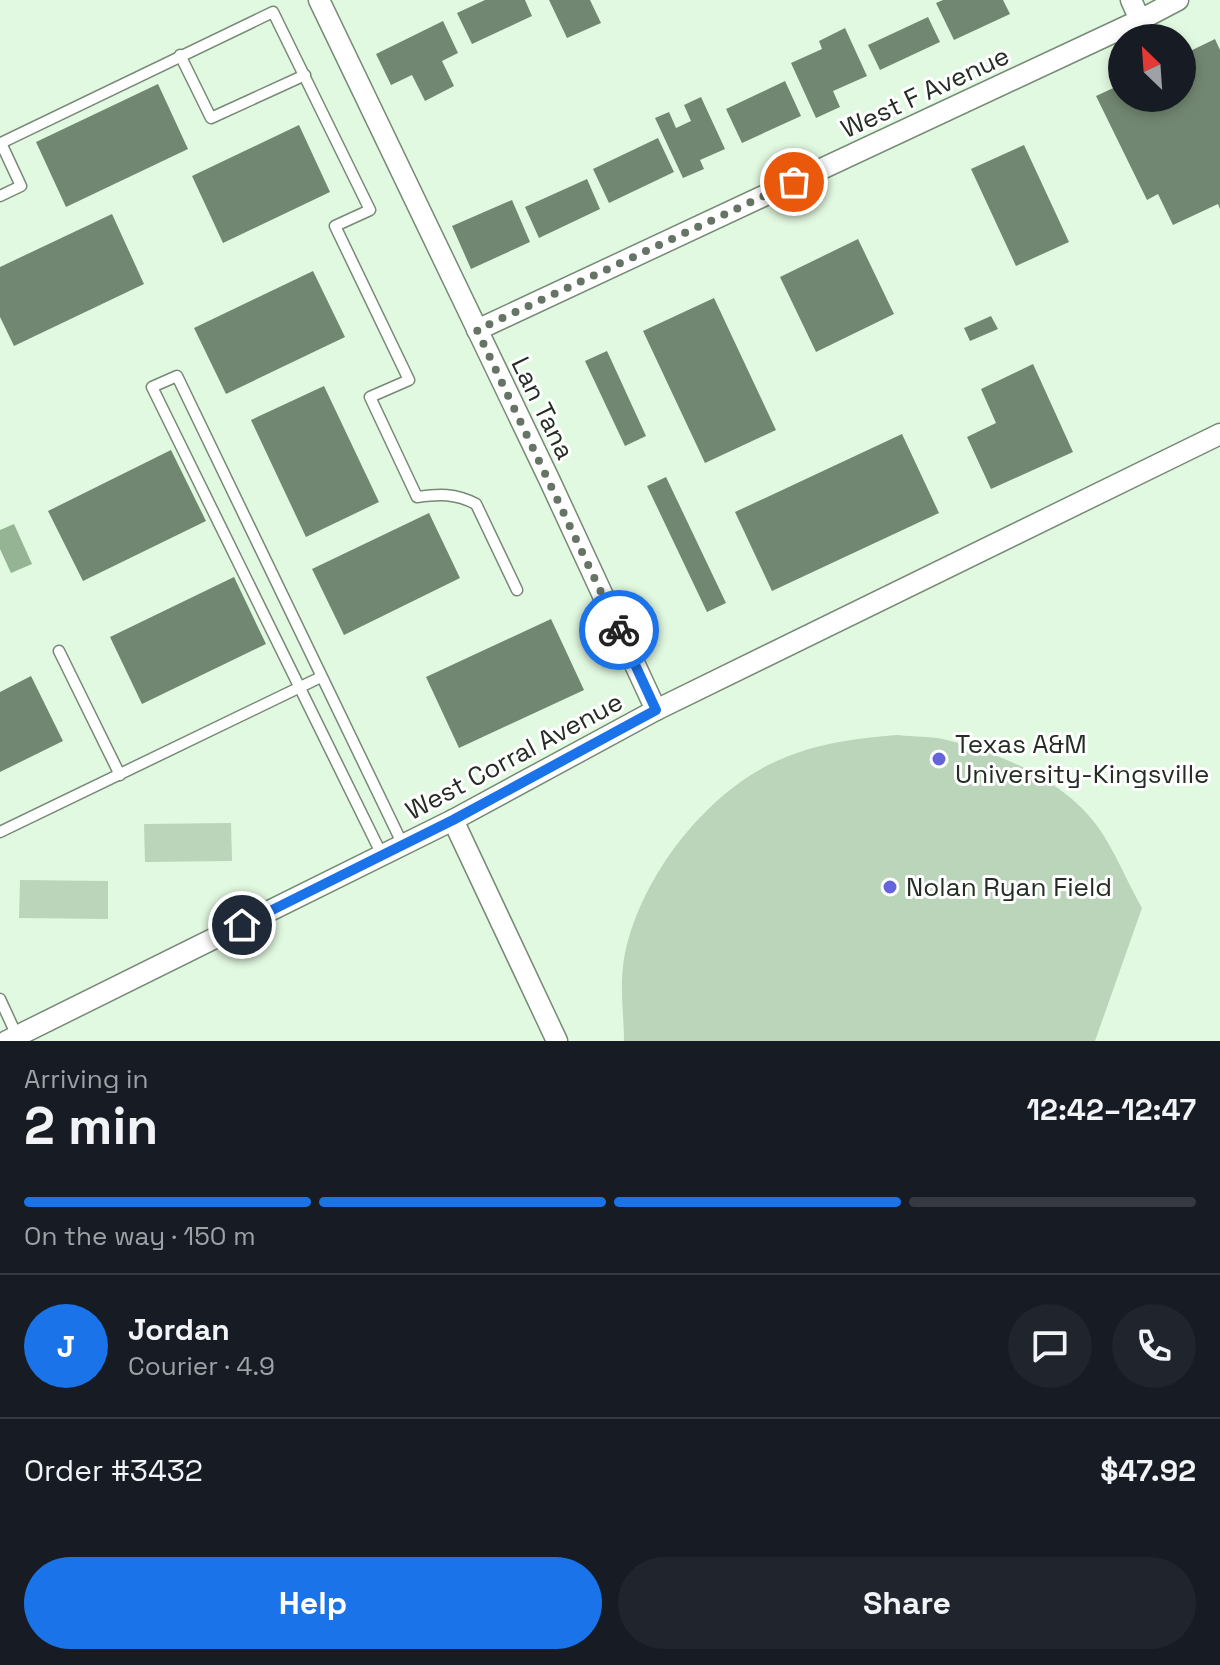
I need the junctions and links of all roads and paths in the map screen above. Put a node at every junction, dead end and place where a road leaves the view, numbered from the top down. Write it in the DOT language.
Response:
graph roads {
  1 [pos="319,0"];
  2 [pos="1131,0"];
  3 [pos="1178,0"];
  4 [pos="1140,20"];
  5 [pos="180,55"];
  6 [pos="305,75"];
  7 [pos="0,196"];
  8 [pos="477,330"];
  9 [pos="1220,434"];
  10 [pos="517,590"];
  11 [pos="59,651"];
  12 [pos="321,677"];
  13 [pos="298,688"];
  14 [pos="656,710"];
  15 [pos="120,775"];
  16 [pos="453,820"];
  17 [pos="0,832"];
  18 [pos="403,845"];
  19 [pos="382,855"];
  20 [pos="0,999"];
  21 [pos="12,1038"];
  22 [pos="557,1041"];
  1 -- 8 [label="street, Lan Tana"];
  2 -- 4 [label="street"];
  3 -- 4 [label="street, West F Avenue"];
  4 -- 8 [label="street, West F Avenue"];
  5 -- 6 [label="lane"];
  5 -- 6 [label="lane"];
  5 -- 7 [label="lane"];
  6 -- 10 [label="lane"];
  8 -- 14 [label="street, Lan Tana"];
  9 -- 14 [label="street, West Corral Avenue"];
  11 -- 15 [label="lane"];
  12 -- 13 [label="lane"];
  12 -- 13 [label="lane"];
  12 -- 18 [label="lane"];
  13 -- 15 [label="lane"];
  13 -- 19 [label="lane"];
  14 -- 16 [label="street, West Corral Avenue"];
  15 -- 17 [label="lane"];
  16 -- 18 [label="street, West Corral Avenue"];
  16 -- 22 [label="street"];
  18 -- 19 [label="street, West Corral Avenue"];
  19 -- 21 [label="street, West Corral Avenue"];
  20 -- 21 [label="lane"];
}
